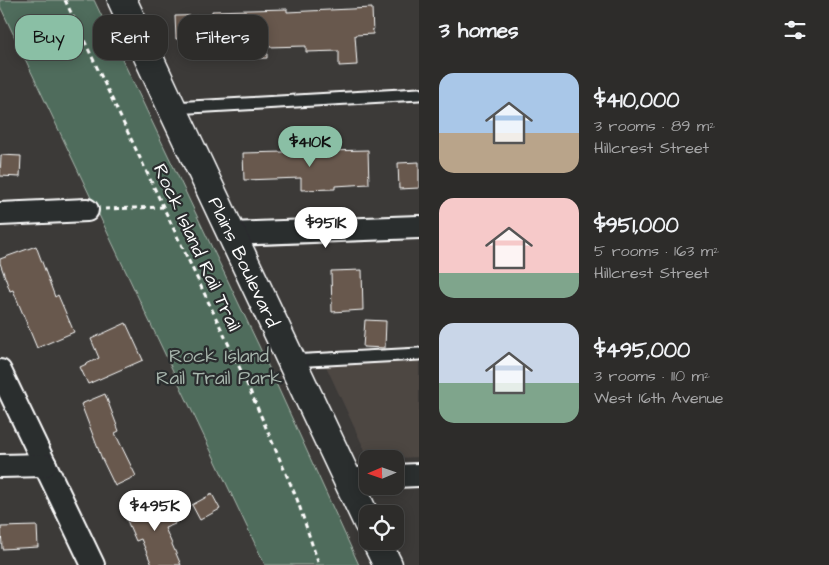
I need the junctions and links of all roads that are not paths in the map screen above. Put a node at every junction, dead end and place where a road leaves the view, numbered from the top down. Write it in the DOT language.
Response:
graph roads {
  1 [pos="122,0"];
  2 [pos="419,94"];
  3 [pos="172,108"];
  4 [pos="87,210"];
  5 [pos="0,214"];
  6 [pos="419,227"];
  7 [pos="231,234"];
  8 [pos="419,354"];
  9 [pos="291,361"];
  10 [pos="0,371"];
  11 [pos="45,465"];
  12 [pos="0,466"];
  13 [pos="419,474"];
  14 [pos="404,475"];
  15 [pos="357,479"];
  16 [pos="364,505"];
  17 [pos="380,550"];
  18 [pos="93,565"];
  19 [pos="388,565"];
  1 -- 3 [label="main road, Plains Boulevard"];
  2 -- 3 [label="lane"];
  3 -- 7 [label="main road, Plains Boulevard"];
  4 -- 5 [label="street"];
  6 -- 7 [label="street"];
  7 -- 9 [label="main road, Plains Boulevard"];
  8 -- 9 [label="lane"];
  9 -- 15 [label="main road, Plains Boulevard"];
  10 -- 11 [label="street"];
  11 -- 12 [label="street"];
  11 -- 18 [label="street"];
  13 -- 14 [label="street"];
  15 -- 16 [label="main road, Plains Boulevard"];
  17 -- 19 [label="main road"];
}
